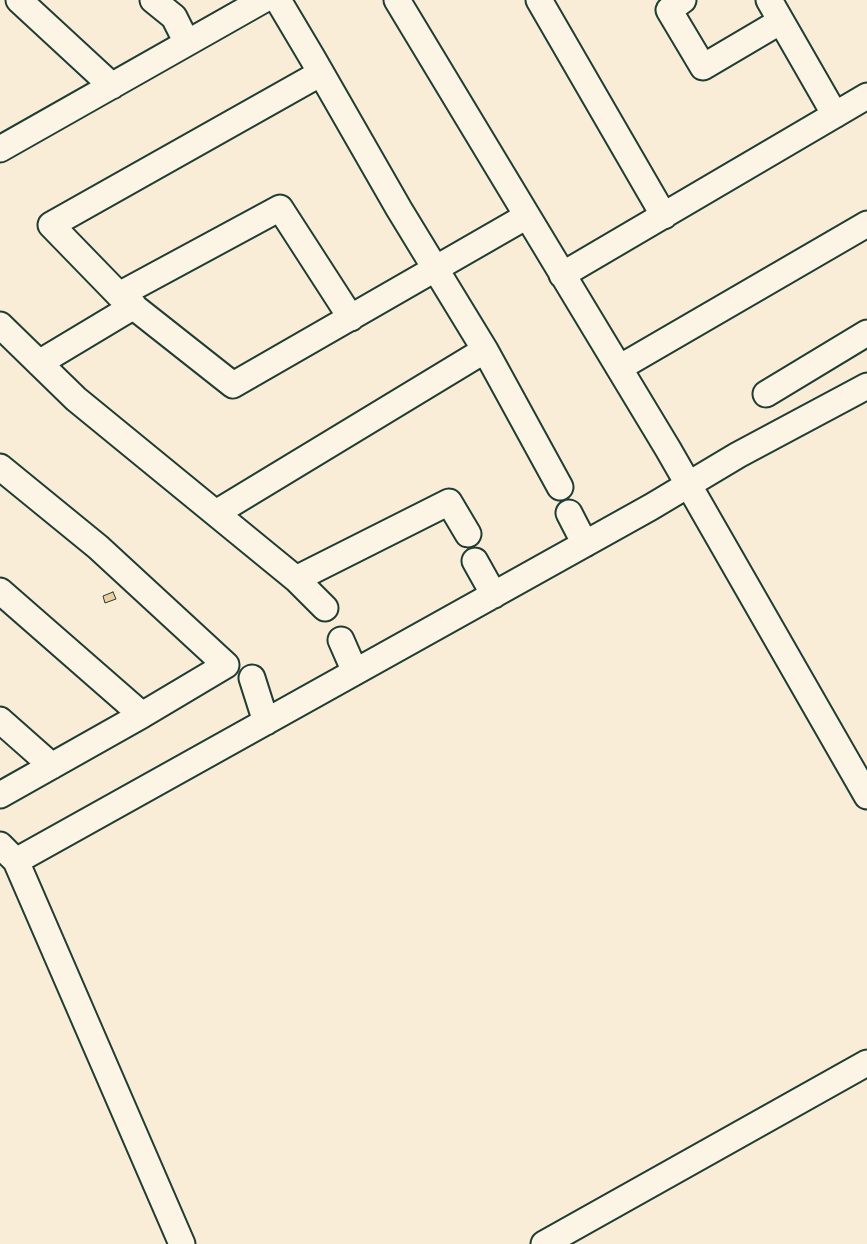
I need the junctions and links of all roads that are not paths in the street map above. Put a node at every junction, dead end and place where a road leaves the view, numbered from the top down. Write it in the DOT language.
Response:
graph roads {
  1 [pos="19,0"];
  2 [pos="153,0"];
  3 [pos="263,0"];
  4 [pos="278,0"];
  5 [pos="397,0"];
  6 [pos="539,0"];
  7 [pos="683,0"];
  8 [pos="775,10"];
  9 [pos="187,43"];
  10 [pos="321,73"];
  11 [pos="112,86"];
  12 [pos="867,96"];
  13 [pos="835,115"];
  14 [pos="0,149"];
  15 [pos="527,216"];
  16 [pos="664,216"];
  17 [pos="867,224"];
  18 [pos="436,269"];
  19 [pos="562,274"];
  20 [pos="127,300"];
  21 [pos="351,318"];
  22 [pos="0,325"];
  23 [pos="867,333"];
  24 [pos="485,350"];
  25 [pos="39,363"];
  26 [pos="619,368"];
  27 [pos="867,386"];
  28 [pos="783,432"];
  29 [pos="0,466"];
  30 [pos="560,487"];
  31 [pos="216,513"];
  32 [pos="569,513"];
  33 [pos="468,534"];
  34 [pos="585,544"];
  35 [pos="475,561"];
  36 [pos="296,579"];
  37 [pos="0,591"];
  38 [pos="494,595"];
  39 [pos="325,608"];
  40 [pos="342,640"];
  41 [pos="355,672"];
  42 [pos="252,678"];
  43 [pos="142,715"];
  44 [pos="0,720"];
  45 [pos="266,722"];
  46 [pos="52,766"];
  47 [pos="0,795"];
  48 [pos="867,796"];
  49 [pos="8,853"];
  50 [pos="867,1063"];
  51 [pos="182,1244"];
  52 [pos="544,1244"];
  1 -- 11 [label="street"];
  2 -- 9 [label="street"];
  3 -- 9 [label="street"];
  4 -- 10 [label="street"];
  5 -- 15 [label="street"];
  6 -- 16 [label="street"];
  7 -- 8 [label="street"];
  8 -- 13 [label="street"];
  9 -- 11 [label="street"];
  10 -- 18 [label="street"];
  10 -- 20 [label="street"];
  11 -- 14 [label="street"];
  12 -- 13 [label="street"];
  13 -- 16 [label="street"];
  15 -- 18 [label="street"];
  15 -- 19 [label="street"];
  16 -- 19 [label="street"];
  17 -- 26 [label="street"];
  18 -- 21 [label="street"];
  18 -- 24 [label="street"];
  19 -- 26 [label="street"];
  20 -- 21 [label="street"];
  20 -- 21 [label="street"];
  20 -- 25 [label="street"];
  22 -- 25 [label="street"];
  23 -- 28 [label="street"];
  24 -- 30 [label="street"];
  24 -- 31 [label="street"];
  25 -- 31 [label="street"];
  26 -- 48 [label="street"];
  27 -- 28 [label="street"];
  28 -- 34 [label="street"];
  29 -- 43 [label="street"];
  31 -- 36 [label="street"];
  32 -- 34 [label="street"];
  33 -- 36 [label="street"];
  34 -- 38 [label="street"];
  35 -- 38 [label="street"];
  36 -- 39 [label="street"];
  37 -- 43 [label="street"];
  38 -- 41 [label="street"];
  40 -- 41 [label="street"];
  41 -- 45 [label="street"];
  42 -- 45 [label="street"];
  43 -- 46 [label="street"];
  44 -- 46 [label="street"];
  45 -- 49 [label="street"];
  46 -- 47 [label="street"];
  49 -- 51 [label="street"];
  50 -- 52 [label="street"];
}
